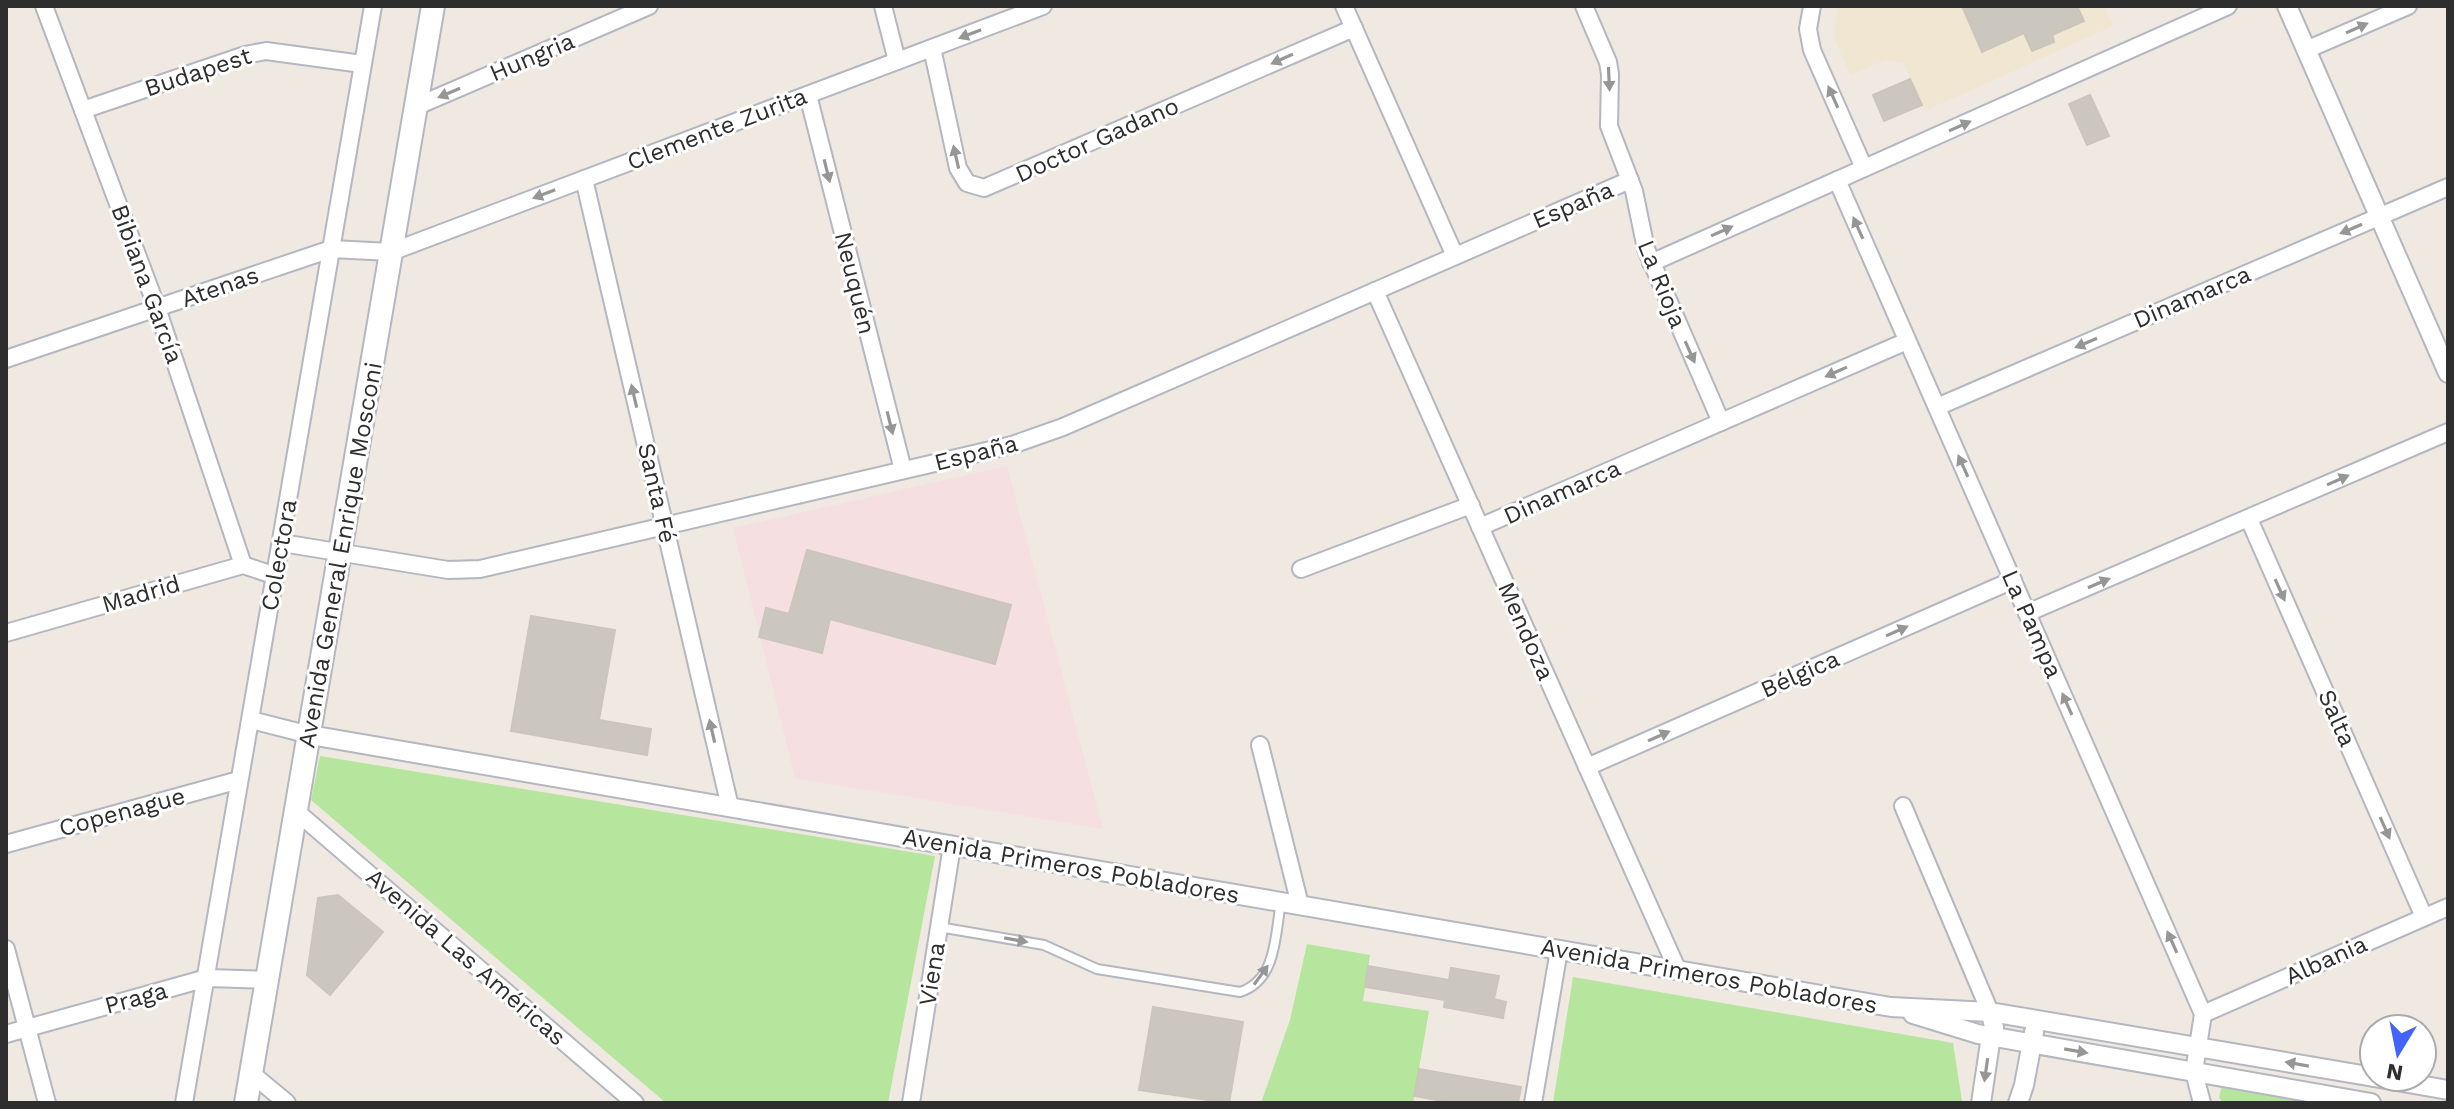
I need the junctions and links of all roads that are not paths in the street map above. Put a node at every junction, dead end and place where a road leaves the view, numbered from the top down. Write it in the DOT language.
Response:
graph roads {
  1 [pos="44,6"];
  2 [pos="373,6"];
  3 [pos="433,6"];
  4 [pos="649,6"];
  5 [pos="883,6"];
  6 [pos="1043,6"];
  7 [pos="1344,6"];
  8 [pos="1584,6"];
  9 [pos="1812,6"];
  10 [pos="2228,6"];
  11 [pos="2287,6"];
  12 [pos="2408,6"];
  13 [pos="1354,28"];
  14 [pos="932,48"];
  15 [pos="2306,50"];
  16 [pos="897,61"];
  17 [pos="362,64"];
  18 [pos="808,95"];
  19 [pos="415,107"];
  20 [pos="83,110"];
  21 [pos="1864,168"];
  22 [pos="584,179"];
  23 [pos="1630,180"];
  24 [pos="1837,180"];
  25 [pos="2448,187"];
  26 [pos="2379,217"];
  27 [pos="331,249"];
  28 [pos="391,252"];
  29 [pos="1455,256"];
  30 [pos="1651,263"];
  31 [pos="1375,291"];
  32 [pos="157,308"];
  33 [pos="1907,341"];
  34 [pos="6,359"];
  35 [pos="2448,373"];
  36 [pos="1937,407"];
  37 [pos="1721,422"];
  38 [pos="2448,432"];
  39 [pos="903,470"];
  40 [pos="1471,505"];
  41 [pos="2249,519"];
  42 [pos="665,527"];
  43 [pos="1480,527"];
  44 [pos="282,543"];
  45 [pos="341,552"];
  46 [pos="243,565"];
  47 [pos="1301,569"];
  48 [pos="276,576"];
  49 [pos="2013,580"];
  50 [pos="2027,613"];
  51 [pos="6,633"];
  52 [pos="251,720"];
  53 [pos="310,735"];
  54 [pos="1260,745"];
  55 [pos="1587,767"];
  56 [pos="239,780"];
  57 [pos="1903,806"];
  58 [pos="730,807"];
  59 [pos="297,812"];
  60 [pos="6,844"];
  61 [pos="952,846"];
  62 [pos="1281,902"];
  63 [pos="1300,905"];
  64 [pos="2448,907"];
  65 [pos="2424,917"];
  66 [pos="939,927"];
  67 [pos="6,949"];
  68 [pos="1559,950"];
  69 [pos="1678,971"];
  70 [pos="207,978"];
  71 [pos="268,980"];
  72 [pos="1891,1007"];
  73 [pos="1998,1013"];
  74 [pos="2203,1014"];
  75 [pos="2036,1020"];
  76 [pos="27,1028"];
  77 [pos="6,1034"];
  78 [pos="1991,1036"];
  79 [pos="2032,1044"];
  80 [pos="2198,1047"];
  81 [pos="2194,1072"];
  82 [pos="251,1073"];
  83 [pos="2358,1074"];
  84 [pos="633,1102"];
  85 [pos="47,1103"];
  86 [pos="184,1103"];
  87 [pos="246,1103"];
  88 [pos="287,1103"];
  89 [pos="911,1103"];
  90 [pos="1533,1103"];
  91 [pos="1981,1103"];
  92 [pos="2018,1103"];
  93 [pos="2202,1103"];
  94 [pos="2371,1103"];
  1 -- 20 [label="street, Bibiana García"];
  2 -- 17 [label="street, Colectora"];
  3 -- 19 [label="main road, Avenida General Enrique Mosconi"];
  4 -- 19 [label="street, Hungria, one-way"];
  5 -- 16 [label="street"];
  6 -- 14 [label="street, Clemente Zurita, one-way"];
  7 -- 13 [label="street"];
  8 -- 23 [label="street, La Rioja, one-way"];
  21 -- 9 [label="street, one-way"];
  21 -- 10 [label="street, one-way"];
  11 -- 15 [label="street"];
  15 -- 12 [label="street, one-way"];
  13 -- 14 [label="street, Doctor Gadano, one-way"];
  13 -- 29 [label="street"];
  14 -- 16 [label="street, Clemente Zurita"];
  15 -- 26 [label="street"];
  16 -- 18 [label="street, Clemente Zurita"];
  17 -- 20 [label="street, Budapest"];
  17 -- 27 [label="street, Colectora"];
  18 -- 22 [label="street, Clemente Zurita"];
  18 -- 39 [label="street, Neuquén, one-way"];
  19 -- 28 [label="main road, Avenida General Enrique Mosconi"];
  20 -- 32 [label="street, Bibiana García"];
  21 -- 24 [label="street"];
  22 -- 28 [label="street, Clemente Zurita, one-way"];
  42 -- 22 [label="street, Santa Fé, one-way"];
  23 -- 29 [label="street, España"];
  23 -- 30 [label="street, La Rioja"];
  30 -- 24 [label="street, one-way"];
  33 -- 24 [label="street, La Pampa, one-way"];
  25 -- 26 [label="street, Dinamarca"];
  26 -- 35 [label="street"];
  26 -- 36 [label="street, Dinamarca, one-way"];
  27 -- 28 [label="street, Atenas"];
  27 -- 32 [label="street, Atenas"];
  27 -- 44 [label="street, Colectora"];
  28 -- 45 [label="main road, Avenida General Enrique Mosconi"];
  29 -- 31 [label="street, España"];
  30 -- 37 [label="street, La Rioja, one-way"];
  31 -- 39 [label="street, España"];
  31 -- 40 [label="street, Mendoza"];
  32 -- 34 [label="street, Atenas"];
  32 -- 46 [label="street, Bibiana García"];
  33 -- 36 [label="street, La Pampa"];
  33 -- 37 [label="street, Dinamarca, one-way"];
  49 -- 36 [label="street, La Pampa, one-way"];
  37 -- 43 [label="street, Dinamarca"];
  41 -- 38 [label="street, one-way"];
  39 -- 42 [label="street, España"];
  40 -- 43 [label="street, Mendoza"];
  40 -- 47 [label="street"];
  50 -- 41 [label="street, one-way"];
  41 -- 65 [label="street, Salta, one-way"];
  42 -- 45 [label="street, España"];
  58 -- 42 [label="street, Santa Fé, one-way"];
  43 -- 55 [label="street, Mendoza"];
  44 -- 45 [label="street, España"];
  44 -- 48 [label="street, Colectora"];
  45 -- 53 [label="main road, Avenida General Enrique Mosconi"];
  46 -- 48 [label="street"];
  46 -- 51 [label="street, Madrid"];
  48 -- 52 [label="street, Colectora"];
  49 -- 50 [label="street, La Pampa"];
  55 -- 49 [label="street, Bélgica, one-way"];
  74 -- 50 [label="street, La Pampa, one-way"];
  52 -- 53 [label="street, Avenida Primeros Pobladores"];
  52 -- 56 [label="street, Colectora"];
  53 -- 58 [label="street, Avenida Primeros Pobladores"];
  53 -- 59 [label="main road, Avenida General Enrique Mosconi"];
  54 -- 63 [label="street"];
  55 -- 69 [label="street, Mendoza"];
  56 -- 60 [label="street, Copenague"];
  56 -- 70 [label="street, Colectora"];
  57 -- 73 [label="street"];
  58 -- 61 [label="street, Avenida Primeros Pobladores"];
  59 -- 71 [label="main road, Avenida General Enrique Mosconi"];
  59 -- 84 [label="street, Avenida Las Américas"];
  61 -- 62 [label="street, Avenida Primeros Pobladores"];
  61 -- 66 [label="street, Viena"];
  62 -- 63 [label="street, Avenida Primeros Pobladores"];
  66 -- 62 [label="lane, one-way"];
  63 -- 68 [label="street, Avenida Primeros Pobladores"];
  64 -- 65 [label="street, Albania"];
  65 -- 74 [label="street, Albania"];
  66 -- 89 [label="street, Viena"];
  67 -- 76 [label="street"];
  68 -- 69 [label="street, Avenida Primeros Pobladores"];
  68 -- 90 [label="street"];
  69 -- 72 [label="street, Avenida Primeros Pobladores"];
  70 -- 71 [label="street, Praga"];
  70 -- 76 [label="street, Praga"];
  70 -- 86 [label="street, Colectora"];
  71 -- 82 [label="main road, Avenida General Enrique Mosconi"];
  72 -- 73 [label="street, Avenida Primeros Pobladores"];
  72 -- 78 [label="street, Avenida Primeros Pobladores"];
  73 -- 75 [label="street, Avenida Primeros Pobladores"];
  73 -- 78 [label="street"];
  74 -- 80 [label="street"];
  75 -- 79 [label="street"];
  75 -- 80 [label="street, Avenida Primeros Pobladores"];
  76 -- 77 [label="street, Praga"];
  76 -- 85 [label="street"];
  78 -- 79 [label="street, Avenida Primeros Pobladores"];
  78 -- 91 [label="street, one-way"];
  79 -- 81 [label="street, Avenida Primeros Pobladores, one-way"];
  79 -- 92 [label="street"];
  80 -- 81 [label="street"];
  83 -- 80 [label="street, Avenida Primeros Pobladores, one-way"];
  81 -- 93 [label="street"];
  81 -- 94 [label="street, Avenida Primeros Pobladores"];
  82 -- 87 [label="main road, Avenida General Enrique Mosconi"];
  82 -- 88 [label="street"];
}
